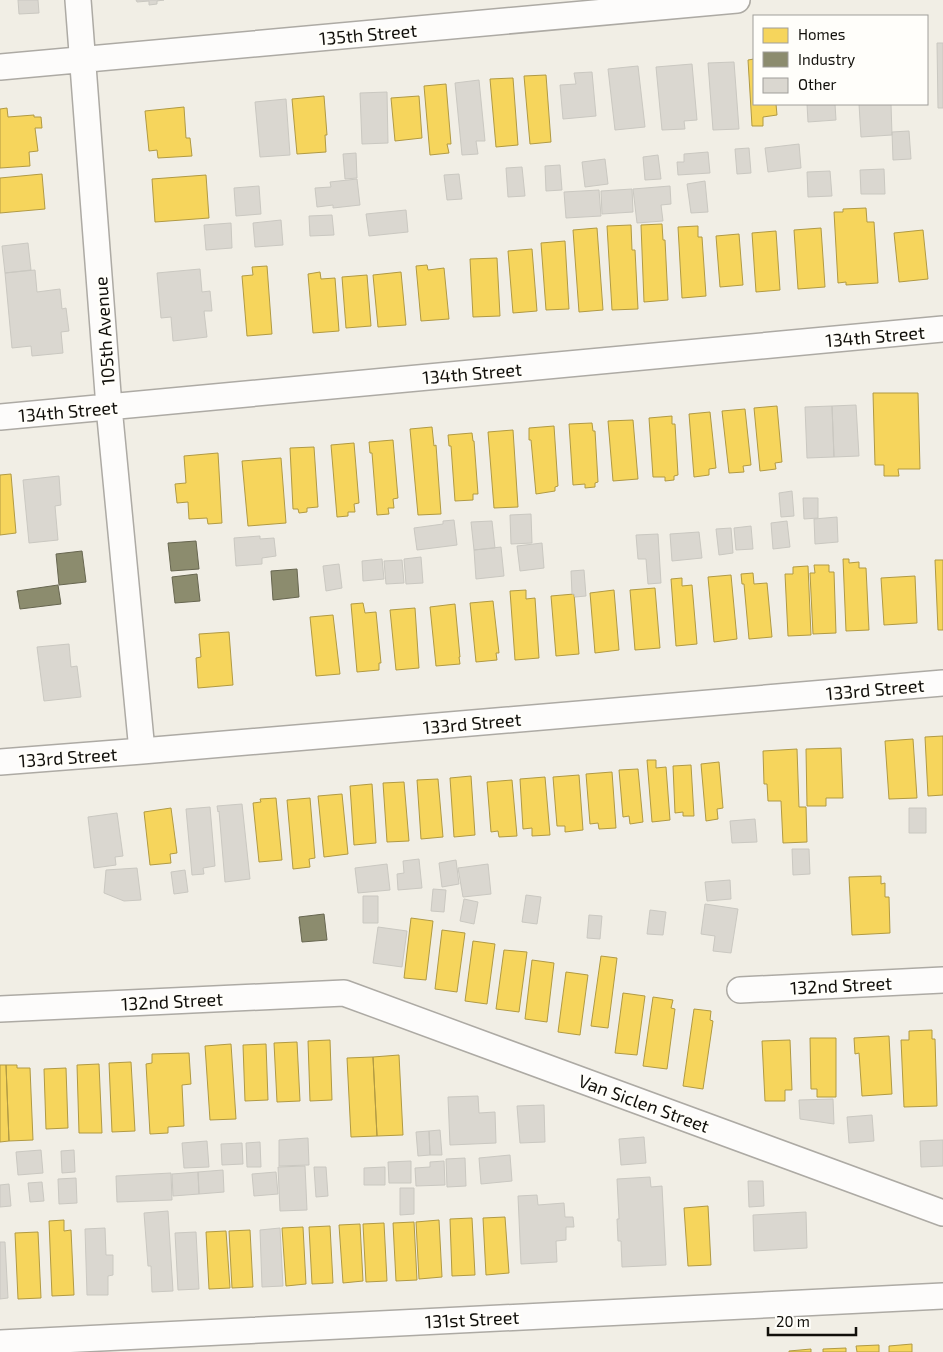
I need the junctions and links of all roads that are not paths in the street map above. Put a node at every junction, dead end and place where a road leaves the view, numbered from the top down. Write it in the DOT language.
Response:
graph roads {
  1 [pos="78,0"];
  2 [pos="737,0"];
  3 [pos="83,60"];
  4 [pos="0,67"];
  5 [pos="943,329"];
  6 [pos="109,407"];
  7 [pos="0,417"];
  8 [pos="943,683"];
  9 [pos="142,751"];
  10 [pos="0,762"];
  11 [pos="943,980"];
  12 [pos="740,990"];
  13 [pos="344,993"];
  14 [pos="0,1009"];
  15 [pos="943,1213"];
  16 [pos="943,1296"];
  17 [pos="0,1343"];
  1 -- 3 [label="street, 105th Avenue"];
  2 -- 3 [label="street, 135th Street"];
  3 -- 4 [label="street, 135th Street"];
  3 -- 6 [label="street, 105th Avenue"];
  5 -- 6 [label="street, 134th Street"];
  6 -- 7 [label="street, 134th Street"];
  6 -- 9 [label="street, 105th Avenue"];
  8 -- 9 [label="street, 133rd Street"];
  9 -- 10 [label="street, 133rd Street"];
  11 -- 12 [label="street, 132nd Street"];
  13 -- 14 [label="street, 132nd Street"];
  13 -- 15 [label="street, Van Siclen Street"];
  16 -- 17 [label="street, 131st Street"];
}
